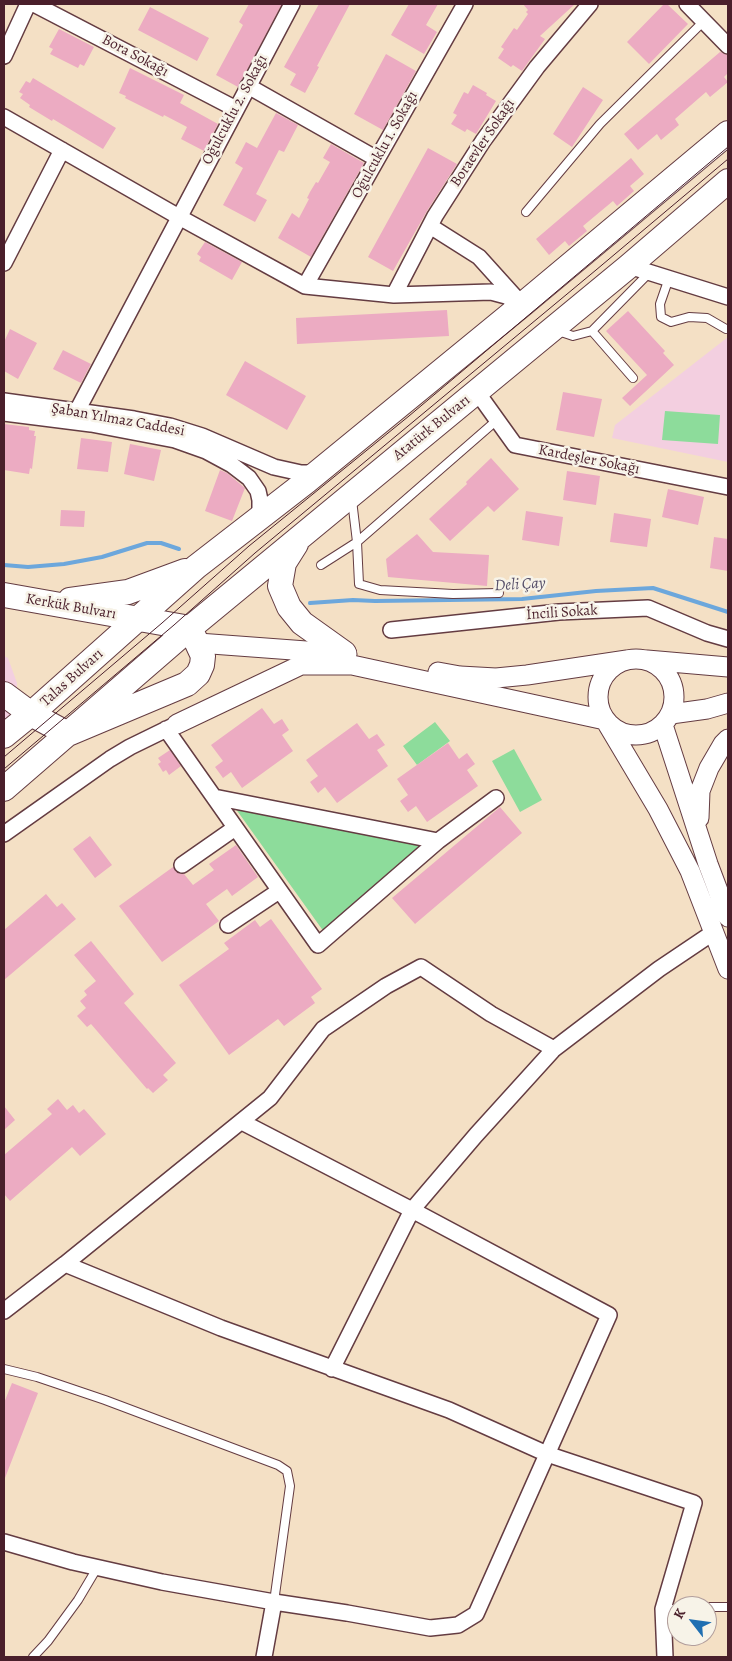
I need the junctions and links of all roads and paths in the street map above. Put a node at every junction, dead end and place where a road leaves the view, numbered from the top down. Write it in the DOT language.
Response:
graph roads {
  1 [pos="28,4"];
  2 [pos="34,4"];
  3 [pos="292,4"];
  4 [pos="464,4"];
  5 [pos="590,4"];
  6 [pos="687,4"];
  7 [pos="704,21"];
  8 [pos="728,46"];
  9 [pos="4,56"];
  10 [pos="248,86"];
  11 [pos="236,109"];
  12 [pos="4,117"];
  13 [pos="728,133"];
  14 [pos="62,150"];
  15 [pos="377,160"];
  16 [pos="728,181"];
  17 [pos="526,212"];
  18 [pos="179,217"];
  19 [pos="430,226"];
  20 [pos="4,263"];
  21 [pos="640,269"];
  22 [pos="669,278"];
  23 [pos="305,286"];
  24 [pos="394,295"];
  25 [pos="728,296"];
  26 [pos="522,306"];
  27 [pos="553,328"];
  28 [pos="726,330"];
  29 [pos="592,331"];
  30 [pos="633,378"];
  31 [pos="477,392"];
  32 [pos="4,401"];
  33 [pos="77,411"];
  34 [pos="4,413"];
  35 [pos="497,420"];
  36 [pos="316,474"];
  37 [pos="728,487"];
  38 [pos="350,496"];
  39 [pos="260,518"];
  40 [pos="299,538"];
  41 [pos="357,542"];
  42 [pos="321,565"];
  43 [pos="196,567"];
  44 [pos="499,593"];
  45 [pos="4,595"];
  46 [pos="46,603"];
  47 [pos="4,608"];
  48 [pos="139,619"];
  49 [pos="391,630"];
  50 [pos="194,636"];
  51 [pos="728,639"];
  52 [pos="344,654"];
  53 [pos="634,660"];
  54 [pos="728,667"];
  55 [pos="4,694"];
  56 [pos="728,703"];
  57 [pos="31,714"];
  58 [pos="667,719"];
  59 [pos="605,720"];
  60 [pos="171,727"];
  61 [pos="68,734"];
  62 [pos="4,736"];
  63 [pos="728,739"];
  64 [pos="4,788"];
  65 [pos="214,797"];
  66 [pos="496,798"];
  67 [pos="235,828"];
  68 [pos="698,832"];
  69 [pos="4,834"];
  70 [pos="438,841"];
  71 [pos="182,865"];
  72 [pos="279,891"];
  73 [pos="728,917"];
  74 [pos="228,925"];
  75 [pos="714,932"];
  76 [pos="728,969"];
  77 [pos="554,1049"];
  78 [pos="242,1122"];
  79 [pos="412,1210"];
  80 [pos="65,1264"];
  81 [pos="4,1310"];
  82 [pos="332,1369"];
  83 [pos="4,1370"];
  84 [pos="548,1454"];
  85 [pos="4,1542"];
  86 [pos="97,1568"];
  87 [pos="673,1596"];
  88 [pos="274,1602"];
  89 [pos="667,1638"];
  90 [pos="33,1657"];
  91 [pos="264,1657"];
  92 [pos="665,1657"];
  1 -- 9 [label="street"];
  2 -- 11 [label="street, Bora Sokağı"];
  3 -- 10 [label="street, Oğulcuklu 2. Sokağı"];
  4 -- 15 [label="street, Oğulcuklu 1. Sokağı"];
  5 -- 19 [label="street, Boraevler Sokağı"];
  6 -- 7 [label="street"];
  7 -- 8 [label="street"];
  7 -- 17 [label="lane"];
  10 -- 11 [label="street, Oğulcuklu 2. Sokağı"];
  10 -- 15 [label="street"];
  11 -- 18 [label="street, Oğulcuklu 2. Sokağı"];
  12 -- 14 [label="street"];
  13 -- 26 [label="main road"];
  14 -- 18 [label="street"];
  14 -- 20 [label="street"];
  15 -- 23 [label="street, Oğulcuklu 1. Sokağı"];
  16 -- 21 [label="main road, Atatürk Bulvarı"];
  18 -- 23 [label="street"];
  18 -- 33 [label="street, Oğulcuklu 2. Sokağı"];
  19 -- 24 [label="street, Boraevler Sokağı"];
  19 -- 26 [label="street"];
  21 -- 22 [label="street"];
  21 -- 27 [label="main road, Atatürk Bulvarı"];
  21 -- 29 [label="lane"];
  22 -- 25 [label="street"];
  22 -- 28 [label="lane"];
  23 -- 24 [label="street"];
  24 -- 26 [label="street"];
  26 -- 36 [label="main road"];
  27 -- 29 [label="lane"];
  27 -- 31 [label="main road, Atatürk Bulvarı"];
  29 -- 30 [label="lane"];
  31 -- 35 [label="street, Kardeşler Sokağı"];
  31 -- 38 [label="main road, Atatürk Bulvarı"];
  32 -- 33 [label="street, Şaban Yılmaz Caddesi"];
  33 -- 36 [label="street, Şaban Yılmaz Caddesi"];
  34 -- 39 [label="street, Şaban Yılmaz Caddesi"];
  35 -- 37 [label="street, Kardeşler Sokağı"];
  35 -- 41 [label="lane"];
  36 -- 39 [label="main road"];
  38 -- 40 [label="main road, Atatürk Bulvarı"];
  38 -- 41 [label="lane"];
  39 -- 43 [label="main road"];
  40 -- 50 [label="main road, Atatürk Bulvarı"];
  40 -- 52 [label="main road"];
  41 -- 42 [label="lane"];
  41 -- 44 [label="lane"];
  43 -- 46 [label="main road"];
  43 -- 48 [label="main road"];
  45 -- 46 [label="main road, Kerkük Bulvarı"];
  46 -- 47 [label="main road"];
  46 -- 48 [label="main road, Kerkük Bulvarı"];
  48 -- 50 [label="main road, Kerkük Bulvarı"];
  48 -- 57 [label="main road, Talas Bulvarı"];
  49 -- 51 [label="street, İncili Sokak"];
  50 -- 52 [label="street"];
  50 -- 61 [label="main road, Atatürk Bulvarı"];
  50 -- 61 [label="main road"];
  52 -- 53 [label="street"];
  53 -- 54 [label="street"];
  53 -- 58 [label="street"];
  53 -- 59 [label="street"];
  55 -- 57 [label="main road"];
  56 -- 58 [label="street"];
  57 -- 61 [label="main road"];
  57 -- 62 [label="main road, Talas Bulvarı"];
  58 -- 59 [label="street"];
  58 -- 68 [label="street"];
  59 -- 60 [label="street"];
  59 -- 75 [label="street"];
  60 -- 65 [label="street"];
  60 -- 69 [label="street"];
  61 -- 64 [label="main road"];
  63 -- 68 [label="street"];
  65 -- 67 [label="street"];
  65 -- 70 [label="street"];
  66 -- 70 [label="street"];
  67 -- 71 [label="street"];
  67 -- 72 [label="street"];
  68 -- 73 [label="street"];
  70 -- 72 [label="street"];
  72 -- 74 [label="street"];
  75 -- 76 [label="street"];
  75 -- 77 [label="street"];
  77 -- 78 [label="street"];
  77 -- 79 [label="street"];
  78 -- 79 [label="street"];
  78 -- 80 [label="street"];
  79 -- 82 [label="street"];
  79 -- 84 [label="street"];
  80 -- 81 [label="street"];
  80 -- 82 [label="street"];
  82 -- 84 [label="street"];
  83 -- 88 [label="lane"];
  84 -- 87 [label="street"];
  84 -- 88 [label="street"];
  85 -- 86 [label="street"];
  86 -- 88 [label="street"];
  86 -- 90 [label="lane"];
  88 -- 91 [label="street"];
  89 -- 92 [label="street"];
}
